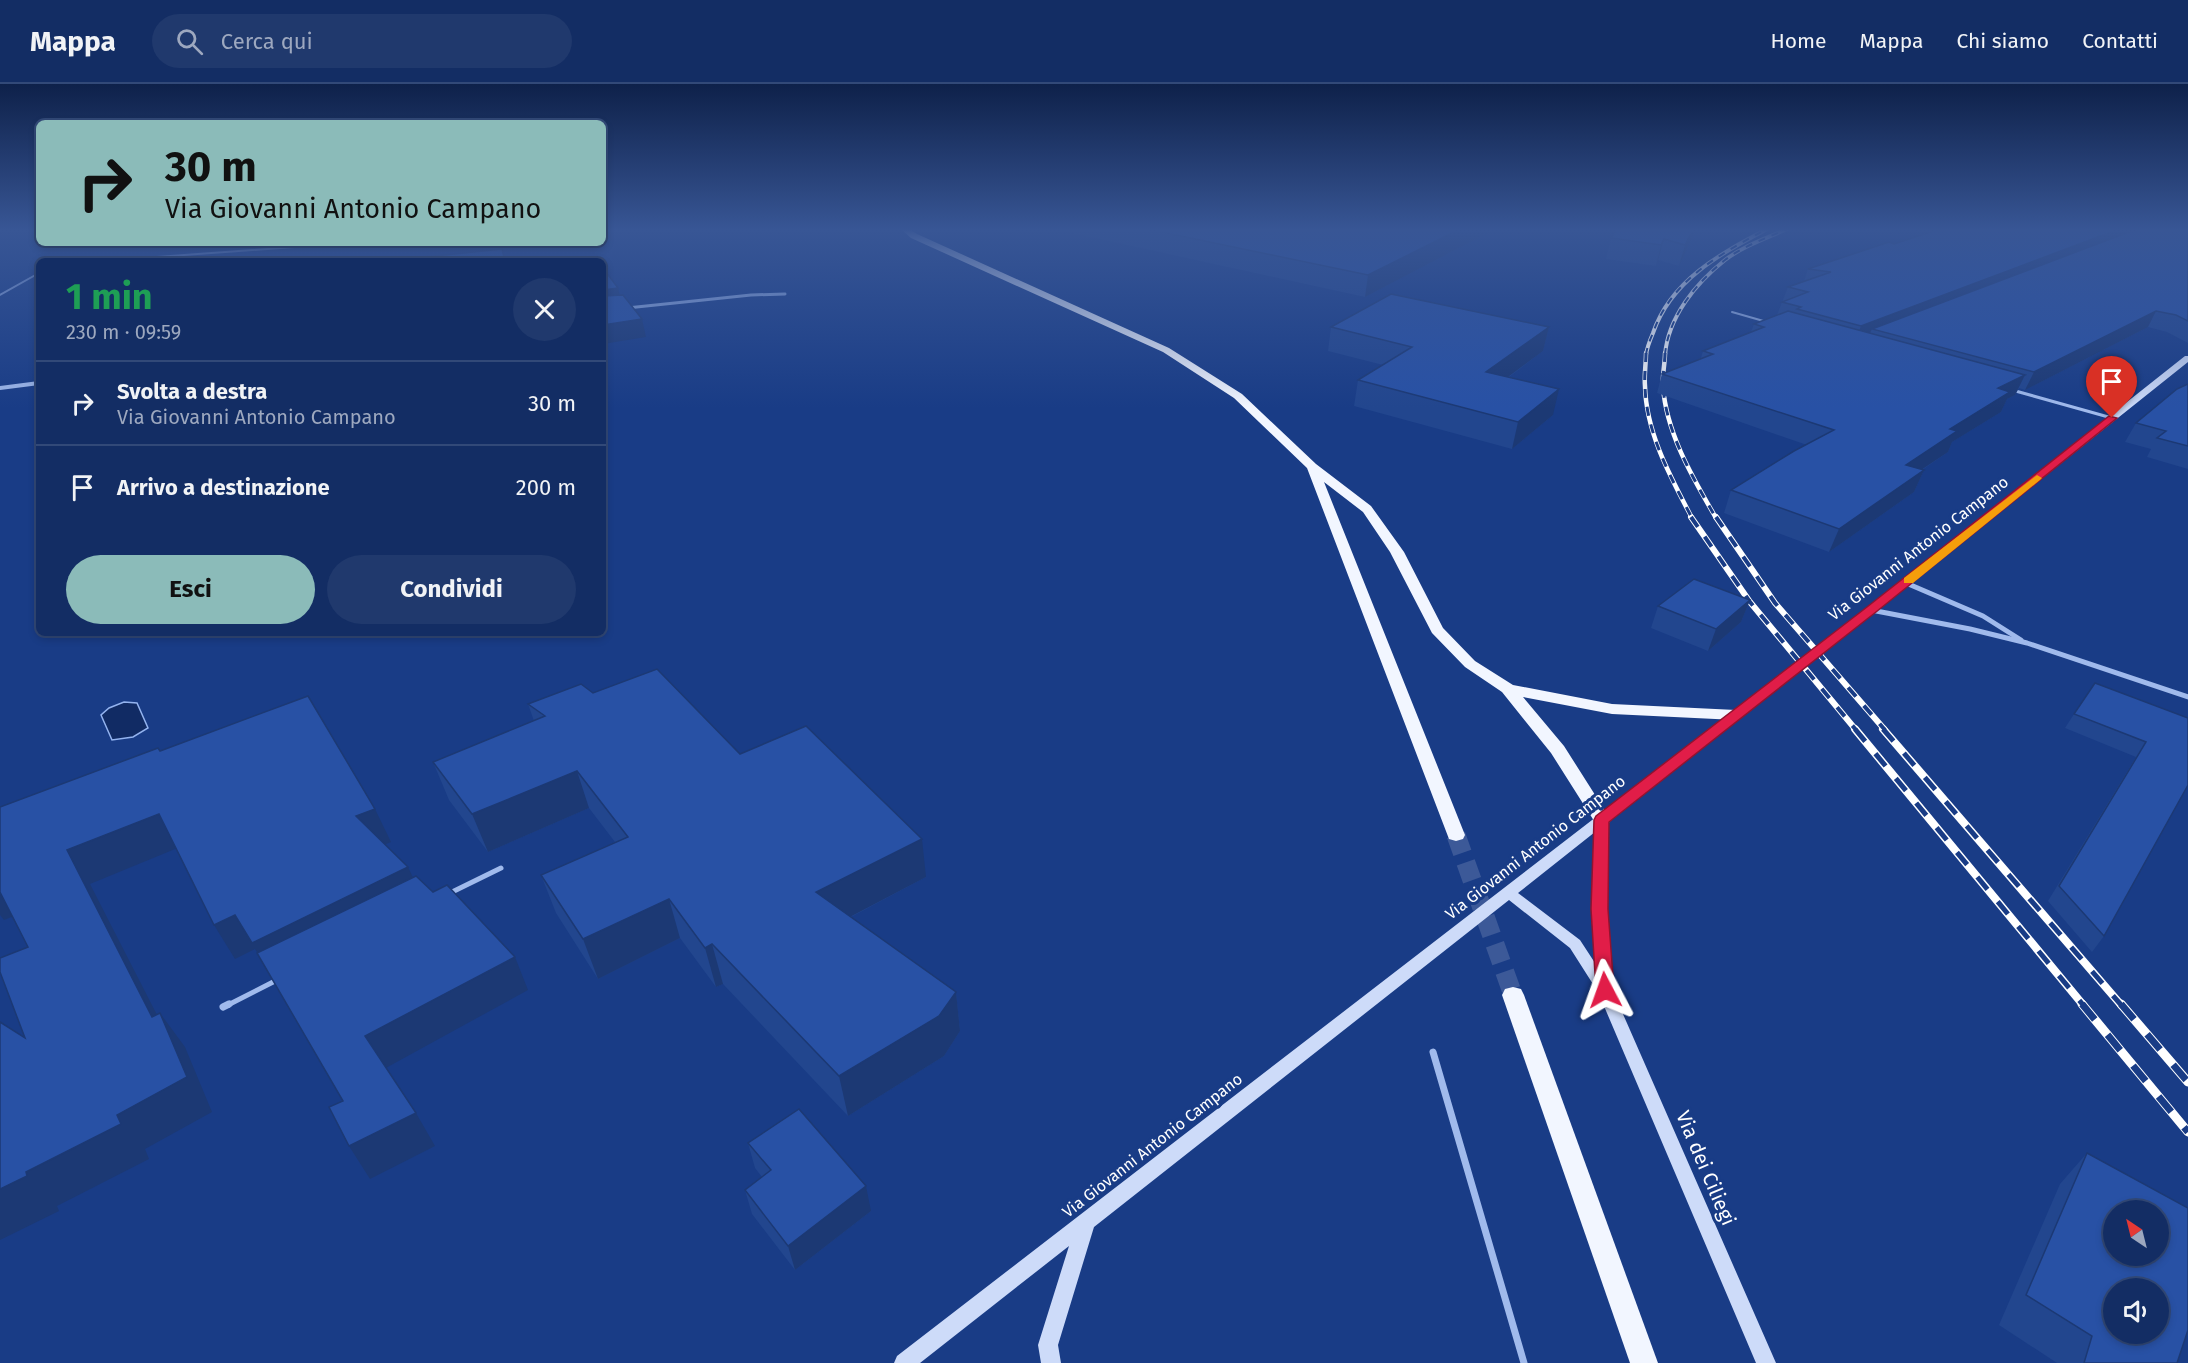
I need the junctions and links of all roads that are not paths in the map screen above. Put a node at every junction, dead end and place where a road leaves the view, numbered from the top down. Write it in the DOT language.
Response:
graph roads {
  1 [pos="1031,289"];
  2 [pos="785,294"];
  3 [pos="626,309"];
  4 [pos="1732,312"];
  5 [pos="1777,324"];
  6 [pos="2188,358"];
  7 [pos="36,383"];
  8 [pos="0,388"];
  9 [pos="2012,390"];
  10 [pos="2112,418"];
  11 [pos="1312,467"];
  12 [pos="1906,583"];
  13 [pos="1871,610"];
  14 [pos="2027,644"];
  15 [pos="1508,690"];
  16 [pos="2188,697"];
  17 [pos="1736,715"];
  18 [pos="1602,820"];
  19 [pos="1456,835"];
  20 [pos="501,868"];
  21 [pos="1508,892"];
  22 [pos="437,900"];
  23 [pos="287,975"];
  24 [pos="1605,990"];
  25 [pos="1513,995"];
  26 [pos="223,1006"];
  27 [pos="1432,1052"];
  28 [pos="1086,1221"];
  29 [pos="904,1363"];
  30 [pos="1052,1363"];
  31 [pos="1524,1363"];
  32 [pos="1644,1363"];
  33 [pos="1766,1363"];
  1 -- 11 [label="highway"];
  2 -- 3 [label="street"];
  4 -- 5 [label="lane"];
  6 -- 10 [label="main road, Via Giovanni Antonio Campano"];
  7 -- 8 [label="street"];
  9 -- 10 [label="lane"];
  10 -- 12 [label="main road, Via Giovanni Antonio Campano"];
  11 -- 15 [label="highway"];
  11 -- 19 [label="highway"];
  12 -- 13 [label="main road, Via Giovanni Antonio Campano"];
  12 -- 14 [label="street"];
  13 -- 14 [label="street"];
  13 -- 17 [label="main road, Via Giovanni Antonio Campano"];
  14 -- 16 [label="street"];
  15 -- 17 [label="highway"];
  15 -- 18 [label="highway"];
  17 -- 18 [label="main road, Via Giovanni Antonio Campano"];
  18 -- 21 [label="main road, Via Giovanni Antonio Campano"];
  18 -- 24 [label="main road, Via dei Ciliegi"];
  20 -- 22 [label="lane"];
  21 -- 24 [label="main road, Via dei Ciliegi"];
  21 -- 28 [label="main road, Via Giovanni Antonio Campano"];
  23 -- 26 [label="lane"];
  24 -- 33 [label="main road, Via dei Ciliegi"];
  25 -- 32 [label="highway"];
  27 -- 31 [label="lane"];
  28 -- 29 [label="main road, Via Giovanni Antonio Campano"];
  28 -- 30 [label="main road"];
}
